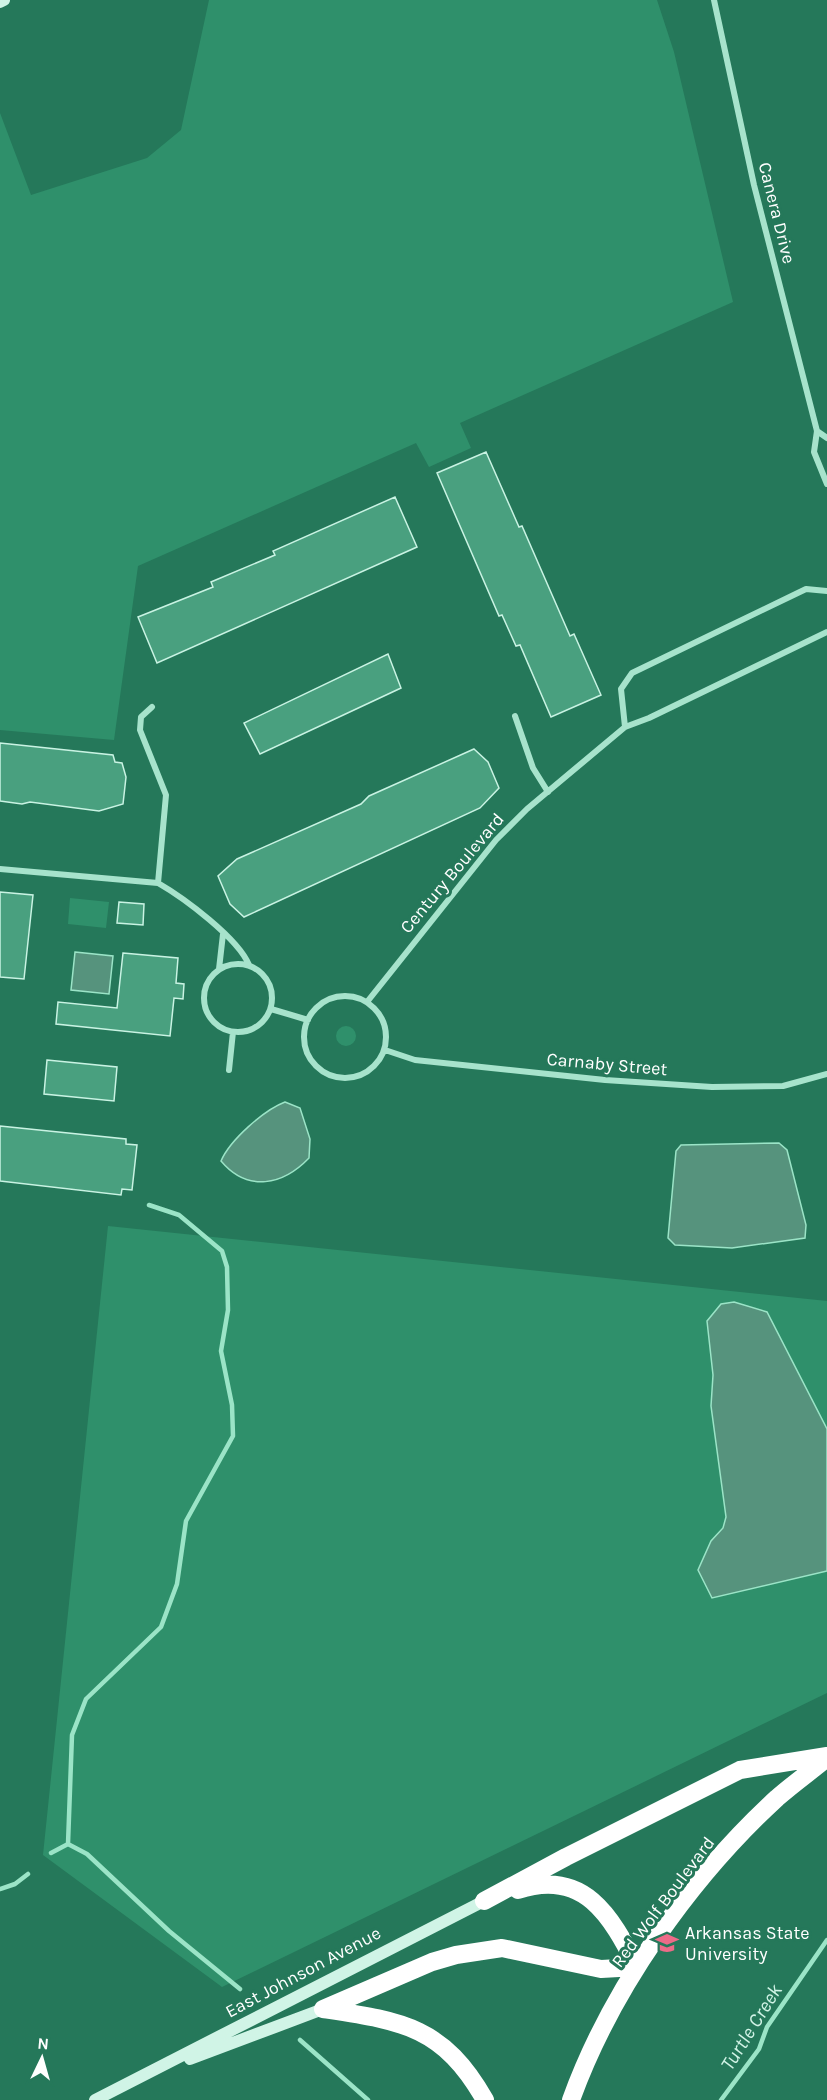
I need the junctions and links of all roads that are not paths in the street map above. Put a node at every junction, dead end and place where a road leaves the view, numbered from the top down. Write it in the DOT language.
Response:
graph roads {
  1 [pos="4,0"];
  2 [pos="714,0"];
  3 [pos="0,2"];
  4 [pos="817,431"];
  5 [pos="827,438"];
  6 [pos="827,484"];
  7 [pos="827,591"];
  8 [pos="827,632"];
  9 [pos="152,707"];
  10 [pos="515,716"];
  11 [pos="625,727"];
  12 [pos="548,792"];
  13 [pos="0,869"];
  14 [pos="158,883"];
  15 [pos="223,934"];
  16 [pos="249,965"];
  17 [pos="219,969"];
  18 [pos="367,1002"];
  19 [pos="271,1009"];
  20 [pos="308,1020"];
  21 [pos="234,1032"];
  22 [pos="385,1050"];
  23 [pos="229,1070"];
  24 [pos="827,1074"];
  25 [pos="827,1757"];
  26 [pos="484,1901"];
  27 [pos="637,1967"];
  28 [pos="323,2009"];
  29 [pos="141,2078"];
  30 [pos="95,2100"];
  31 [pos="485,2100"];
  32 [pos="571,2100"];
  1 -- 3 [label="main road"];
  2 -- 4 [label="street, Canera Drive"];
  4 -- 5 [label="street"];
  4 -- 6 [label="street, Canera Drive"];
  7 -- 11 [label="street"];
  8 -- 11 [label="street, Century Boulevard"];
  9 -- 14 [label="street"];
  10 -- 12 [label="street"];
  11 -- 12 [label="street, Century Boulevard"];
  12 -- 18 [label="street, Century Boulevard"];
  13 -- 14 [label="street"];
  14 -- 15 [label="street"];
  15 -- 16 [label="street"];
  15 -- 17 [label="street"];
  16 -- 17 [label="street"];
  16 -- 19 [label="street"];
  17 -- 21 [label="street"];
  18 -- 20 [label="street"];
  18 -- 22 [label="street"];
  19 -- 20 [label="street"];
  19 -- 21 [label="street"];
  20 -- 22 [label="street"];
  21 -- 23 [label="street"];
  22 -- 24 [label="street, Carnaby Street"];
  25 -- 26 [label="highway"];
  25 -- 27 [label="highway, Red Wolf Boulevard"];
  26 -- 27 [label="highway"];
  26 -- 29 [label="main road, East Johnson Avenue"];
  27 -- 28 [label="highway"];
  27 -- 32 [label="highway, Red Wolf Boulevard"];
  28 -- 29 [label="main road, East Johnson Avenue"];
  28 -- 31 [label="highway"];
  29 -- 30 [label="main road, East Johnson Avenue"];
}
